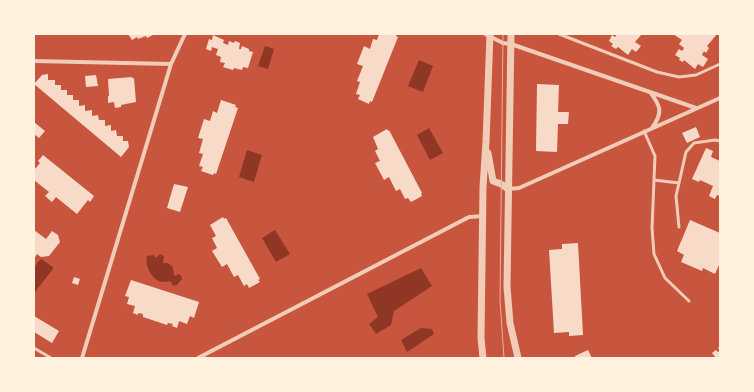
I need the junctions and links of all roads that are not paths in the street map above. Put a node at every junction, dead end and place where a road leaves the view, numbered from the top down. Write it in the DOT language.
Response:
graph roads {
  1 [pos="186,34"];
  2 [pos="511,34"];
  3 [pos="558,34"];
  4 [pos="488,35"];
  5 [pos="511,44"];
  6 [pos="34,62"];
  7 [pos="171,64"];
  8 [pos="720,64"];
  9 [pos="650,92"];
  10 [pos="720,98"];
  11 [pos="696,108"];
  12 [pos="652,128"];
  13 [pos="644,131"];
  14 [pos="720,141"];
  15 [pos="486,142"];
  16 [pos="654,180"];
  17 [pos="679,183"];
  18 [pos="508,189"];
  19 [pos="483,216"];
  20 [pos="679,227"];
  21 [pos="689,301"];
  22 [pos="34,348"];
  23 [pos="51,358"];
  24 [pos="82,358"];
  25 [pos="198,358"];
  26 [pos="483,358"];
  27 [pos="518,358"];
  1 -- 7 [label="street"];
  2 -- 5 [label="street"];
  3 -- 8 [label="lane"];
  4 -- 5 [label="street"];
  4 -- 15 [label="street"];
  5 -- 9 [label="street"];
  5 -- 18 [label="street"];
  6 -- 7 [label="street"];
  7 -- 24 [label="street"];
  9 -- 11 [label="street"];
  9 -- 12 [label="street"];
  10 -- 11 [label="street"];
  11 -- 12 [label="street"];
  12 -- 13 [label="street"];
  13 -- 16 [label="lane"];
  13 -- 18 [label="street"];
  14 -- 17 [label="lane"];
  15 -- 18 [label="street"];
  15 -- 19 [label="street"];
  16 -- 17 [label="lane"];
  16 -- 21 [label="lane"];
  17 -- 20 [label="lane"];
  18 -- 27 [label="street"];
  19 -- 25 [label="street"];
  19 -- 26 [label="street"];
  22 -- 23 [label="lane"];
}
